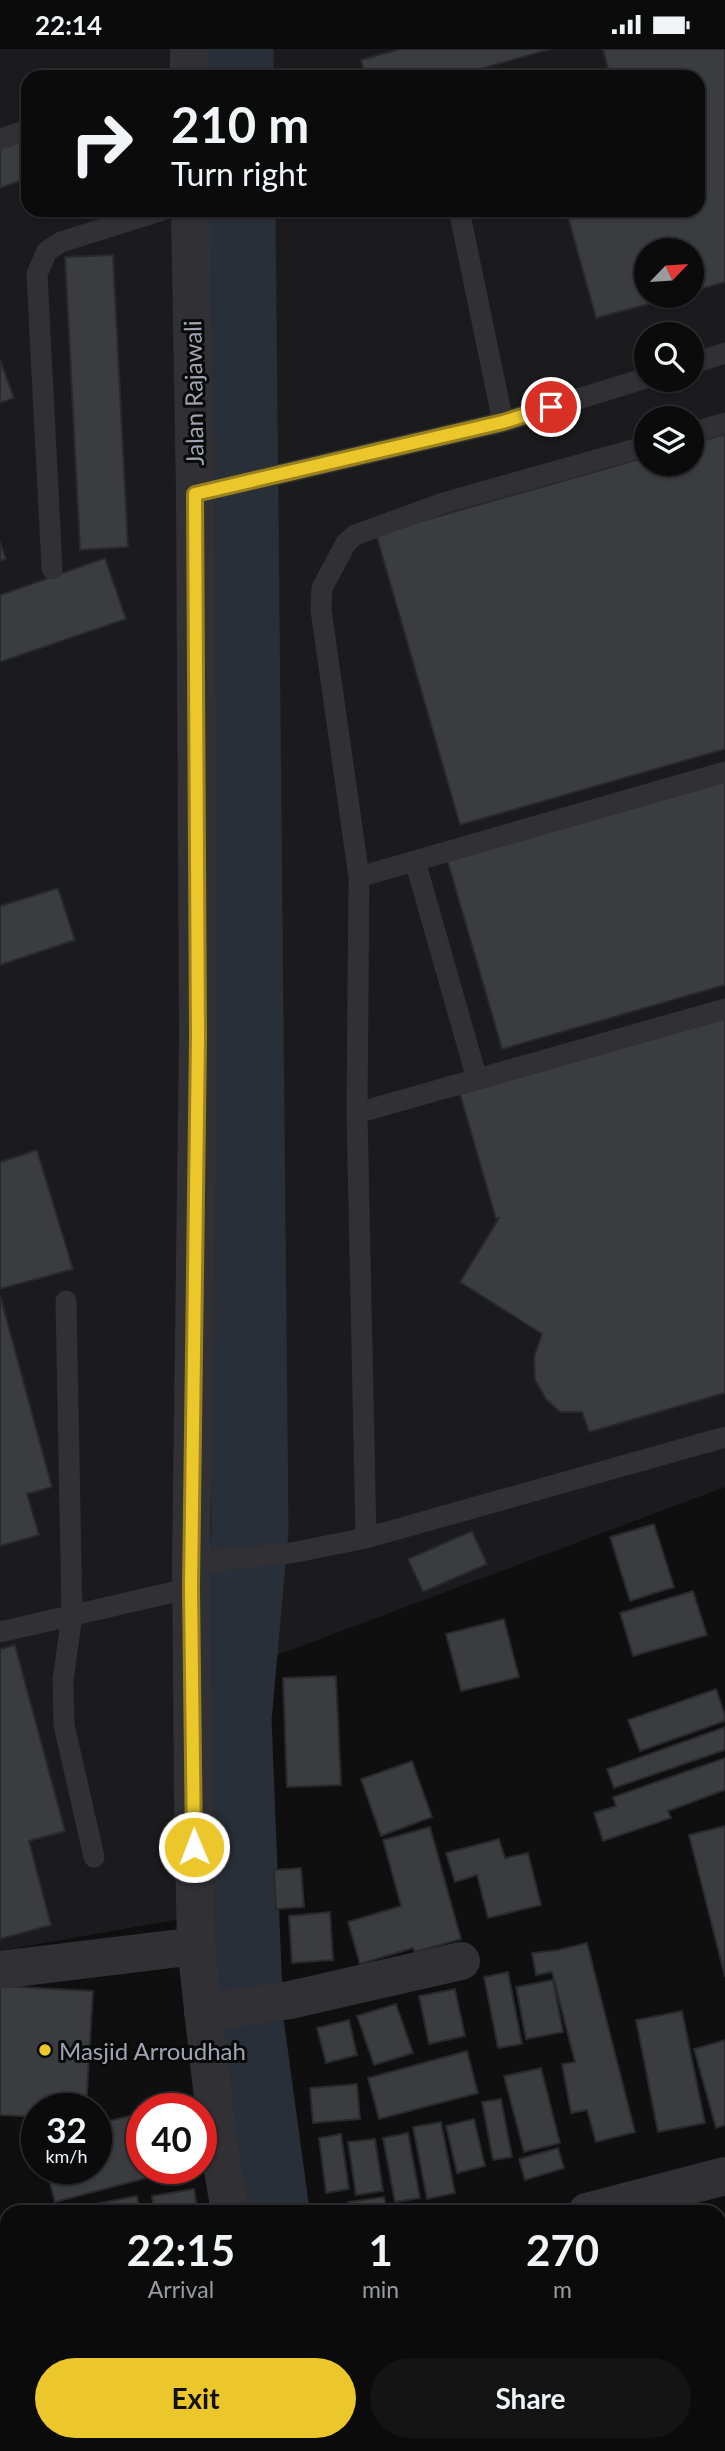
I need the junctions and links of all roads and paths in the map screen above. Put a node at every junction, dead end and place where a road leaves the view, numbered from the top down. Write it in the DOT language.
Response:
graph roads {
  1 [pos="189,49"];
  2 [pos="189,70"];
  3 [pos="21,132"];
  4 [pos="0,139"];
  5 [pos="140,217"];
  6 [pos="190,217"];
  7 [pos="460,217"];
  8 [pos="725,353"];
  9 [pos="704,360"];
  10 [pos="634,382"];
  11 [pos="503,422"];
  12 [pos="725,423"];
  13 [pos="704,429"];
  14 [pos="634,449"];
  15 [pos="207,492"];
  16 [pos="52,569"];
  17 [pos="725,772"];
  18 [pos="415,861"];
  19 [pos="359,877"];
  20 [pos="725,1009"];
  21 [pos="477,1079"];
  22 [pos="357,1113"];
  23 [pos="66,1301"];
  24 [pos="725,1437"];
  25 [pos="366,1538"];
  26 [pos="191,1575"];
  27 [pos="72,1615"];
  28 [pos="0,1632"];
  29 [pos="94,1857"];
  30 [pos="196,1946"];
  31 [pos="461,1961"];
  32 [pos="0,1970"];
  33 [pos="203,2013"];
  34 [pos="725,2176"];
  35 [pos="229,2205"];
  36 [pos="614,2205"];
  1 -- 2 [label="street"];
  3 -- 4 [label="lane"];
  5 -- 16 [label="lane"];
  6 -- 15 [label="street, Jalan Rajawali"];
  7 -- 11 [label="lane"];
  8 -- 9 [label="lane"];
  10 -- 11 [label="lane"];
  11 -- 15 [label="lane"];
  12 -- 13 [label="lane"];
  14 -- 19 [label="lane"];
  15 -- 26 [label="street, Jalan Rajawali"];
  17 -- 18 [label="lane"];
  18 -- 19 [label="lane"];
  18 -- 21 [label="lane"];
  19 -- 22 [label="lane"];
  20 -- 21 [label="lane"];
  21 -- 22 [label="lane"];
  22 -- 25 [label="lane"];
  23 -- 27 [label="lane"];
  24 -- 25 [label="lane"];
  25 -- 26 [label="lane"];
  26 -- 27 [label="lane"];
  26 -- 30 [label="street, Jalan Rajawali"];
  27 -- 28 [label="lane"];
  27 -- 29 [label="lane"];
  30 -- 32 [label="street"];
  30 -- 33 [label="street, Jalan Rajawali"];
  31 -- 33 [label="street"];
  33 -- 35 [label="street, Jalan Rajawali"];
  34 -- 36 [label="street"];
}
